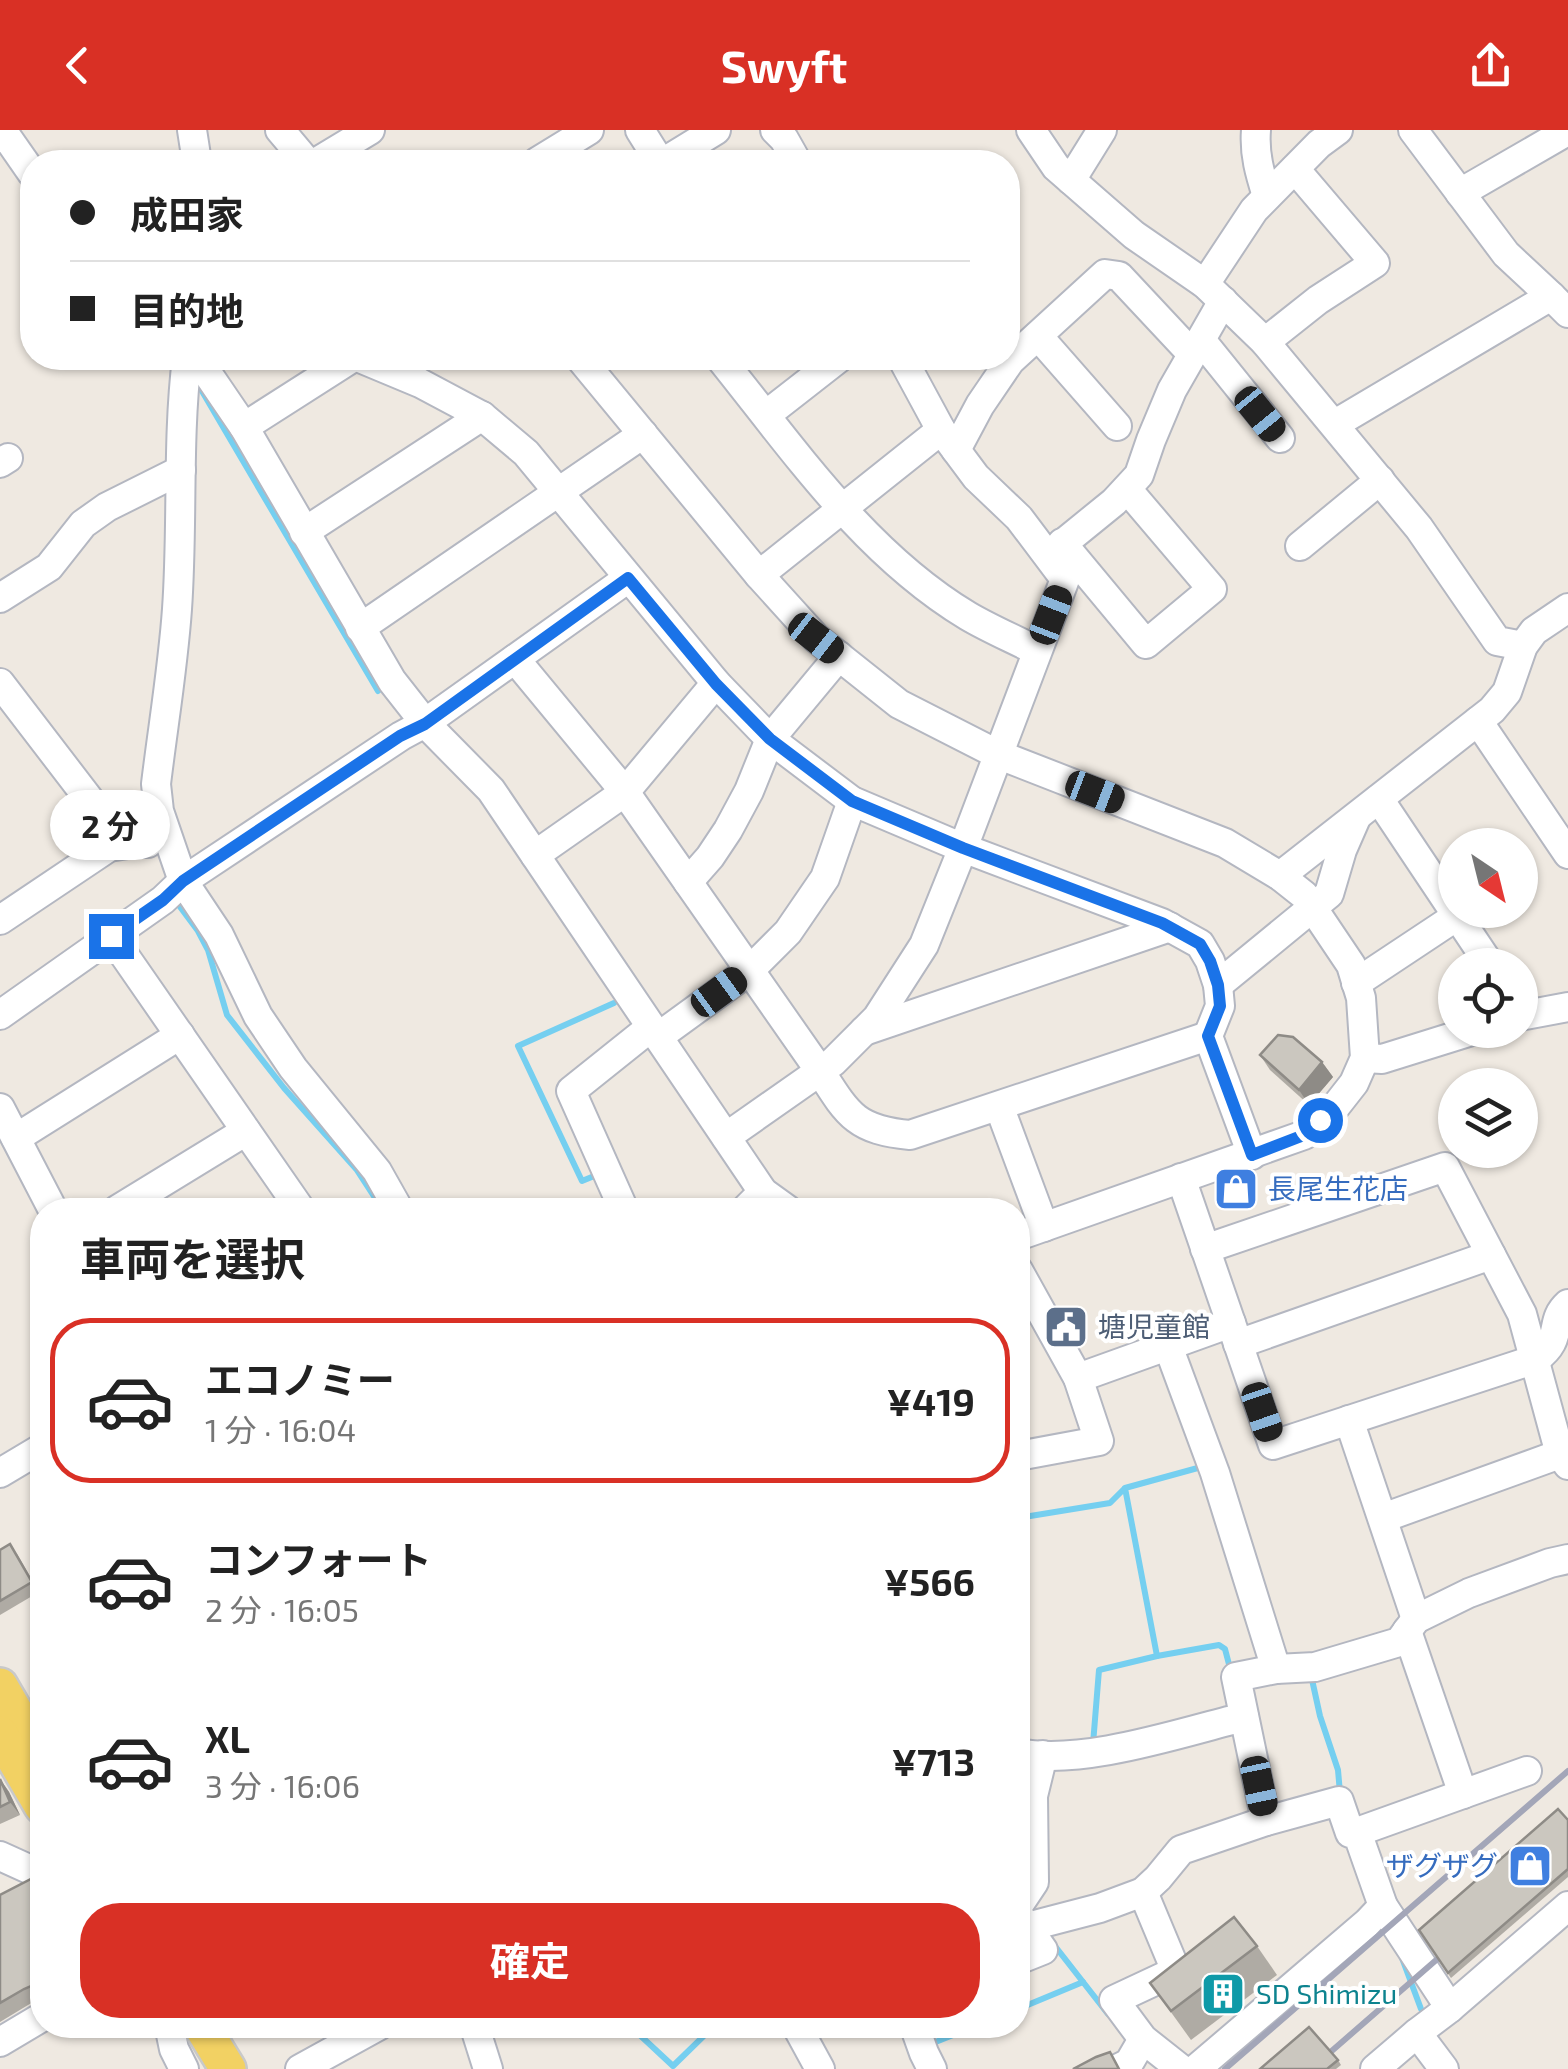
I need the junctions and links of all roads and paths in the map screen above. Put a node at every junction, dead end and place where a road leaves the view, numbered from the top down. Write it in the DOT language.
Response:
graph roads {
  1 [pos="2,130"];
  2 [pos="280,130"];
  3 [pos="370,130"];
  4 [pos="589,130"];
  5 [pos="716,130"];
  6 [pos="775,130"];
  7 [pos="1032,130"];
  8 [pos="1102,130"];
  9 [pos="1256,130"];
  10 [pos="1338,130"];
  11 [pos="1413,130"];
  12 [pos="1564,130"];
  13 [pos="296,150"];
  14 [pos="338,150"];
  15 [pos="557,150"];
  16 [pos="682,150"];
  17 [pos="790,150"];
  18 [pos="20,156"];
  19 [pos="1295,169"];
  20 [pos="1071,180"];
  21 [pos="1460,193"];
  22 [pos="1267,196"];
  23 [pos="1214,292"];
  24 [pos="1559,304"];
  25 [pos="1038,336"];
  26 [pos="1265,342"];
  27 [pos="1196,347"];
  28 [pos="1020,352"];
  29 [pos="185,370"];
  30 [pos="205,370"];
  31 [pos="333,370"];
  32 [pos="389,370"];
  33 [pos="590,370"];
  34 [pos="730,370"];
  35 [pos="824,370"];
  36 [pos="909,370"];
  37 [pos="1004,370"];
  38 [pos="482,416"];
  39 [pos="766,416"];
  40 [pos="1335,424"];
  41 [pos="1118,426"];
  42 [pos="244,428"];
  43 [pos="644,434"];
  44 [pos="1280,438"];
  45 [pos="948,440"];
  46 [pos="181,470"];
  47 [pos="1380,480"];
  48 [pos="1127,489"];
  49 [pos="558,492"];
  50 [pos="842,509"];
  51 [pos="304,532"];
  52 [pos="1300,546"];
  53 [pos="1055,550"];
  54 [pos="760,576"];
  55 [pos="628,578"];
  56 [pos="0,598"];
  57 [pos="1568,608"];
  58 [pos="360,628"];
  59 [pos="1524,646"];
  60 [pos="1037,651"];
  61 [pos="839,656"];
  62 [pos="515,659"];
  63 [pos="0,682"];
  64 [pos="716,684"];
  65 [pos="1478,721"];
  66 [pos="425,724"];
  67 [pos="770,739"];
  68 [pos="997,754"];
  69 [pos="625,792"];
  70 [pos="1380,799"];
  71 [pos="852,801"];
  72 [pos="1356,817"];
  73 [pos="168,836"];
  74 [pos="134,842"];
  75 [pos="963,848"];
  76 [pos="1568,854"];
  77 [pos="535,855"];
  78 [pos="1280,876"];
  79 [pos="688,882"];
  80 [pos="1438,886"];
  81 [pos="174,891"];
  82 [pos="1312,906"];
  83 [pos="0,920"];
  84 [pos="1170,927"];
  85 [pos="1440,928"];
  86 [pos="111,936"];
  87 [pos="750,970"];
  88 [pos="1356,983"];
  89 [pos="1218,985"];
  90 [pos="1568,1007"];
  91 [pos="1538,1011"];
  92 [pos="0,1015"];
  93 [pos="864,1031"];
  94 [pos="655,1032"];
  95 [pos="180,1034"];
  96 [pos="1208,1036"];
  97 [pos="1438,1042"];
  98 [pos="1365,1058"];
  99 [pos="820,1071"];
  100 [pos="999,1106"];
  101 [pos="0,1108"];
  102 [pos="246,1131"];
  103 [pos="726,1137"];
  104 [pos="16,1138"];
  105 [pos="1252,1155"];
  106 [pos="1181,1178"];
  107 [pos="47,1198"];
  108 [pos="137,1198"];
  109 [pos="293,1198"];
  110 [pos="392,1198"];
  111 [pos="619,1198"];
  112 [pos="752,1198"];
  113 [pos="1022,1198"];
  114 [pos="1031,1232"];
  115 [pos="1205,1249"];
  116 [pos="1491,1255"];
  117 [pos="1030,1292"];
  118 [pos="1568,1304"];
  119 [pos="1234,1334"];
  120 [pos="1168,1346"];
  121 [pos="1536,1359"];
  122 [pos="1078,1378"];
  123 [pos="1350,1420"];
  124 [pos="1030,1454"];
  125 [pos="30,1455"];
  126 [pos="1564,1460"];
  127 [pos="0,1472"];
  128 [pos="1382,1518"];
  129 [pos="1568,1559"];
  130 [pos="1412,1625"];
  131 [pos="1276,1669"];
  132 [pos="0,1686"];
  133 [pos="1244,1717"];
  134 [pos="30,1743"];
  135 [pos="1030,1754"];
  136 [pos="1527,1770"];
  137 [pos="1464,1794"];
  138 [pos="1266,1820"];
  139 [pos="1357,1832"];
  140 [pos="0,1856"];
  141 [pos="30,1870"];
  142 [pos="1143,1892"];
  143 [pos="1030,1899"];
  144 [pos="1382,1906"];
  145 [pos="1568,1906"];
  146 [pos="1030,1912"];
  147 [pos="1030,1919"];
  148 [pos="1030,1955"];
  149 [pos="1450,2008"];
  150 [pos="30,2024"];
  151 [pos="1416,2032"];
  152 [pos="173,2038"];
  153 [pos="181,2038"];
  154 [pos="209,2038"];
  155 [pos="226,2038"];
  156 [pos="356,2038"];
  157 [pos="478,2038"];
  158 [pos="803,2038"];
  159 [pos="0,2042"];
  160 [pos="1133,2052"];
  161 [pos="184,2069"];
  162 [pos="202,2069"];
  163 [pos="228,2069"];
  164 [pos="249,2069"];
  165 [pos="300,2069"];
  166 [pos="488,2069"];
  167 [pos="820,2069"];
  168 [pos="1181,2069"];
  169 [pos="1196,2069"];
  170 [pos="1375,2069"];
  171 [pos="1444,2069"];
  1 -- 18 [label="street"];
  2 -- 13 [label="street"];
  3 -- 14 [label="street"];
  4 -- 15 [label="street"];
  5 -- 16 [label="street"];
  6 -- 17 [label="street"];
  7 -- 20 [label="street"];
  8 -- 20 [label="street"];
  9 -- 22 [label="street"];
  10 -- 19 [label="street"];
  11 -- 21 [label="street"];
  12 -- 21 [label="street"];
  19 -- 22 [label="street"];
  19 -- 26 [label="street"];
  20 -- 23 [label="street"];
  21 -- 24 [label="street"];
  22 -- 23 [label="street"];
  23 -- 26 [label="street"];
  23 -- 27 [label="street"];
  24 -- 40 [label="street"];
  25 -- 27 [label="street"];
  25 -- 28 [label="street"];
  25 -- 41 [label="street"];
  26 -- 40 [label="street"];
  27 -- 44 [label="street"];
  27 -- 48 [label="street"];
  29 -- 46 [label="street"];
  30 -- 42 [label="street"];
  31 -- 42 [label="street"];
  32 -- 38 [label="street"];
  33 -- 43 [label="street"];
  34 -- 39 [label="street"];
  35 -- 39 [label="street"];
  36 -- 45 [label="street"];
  37 -- 45 [label="street"];
  38 -- 49 [label="street"];
  38 -- 51 [label="street"];
  39 -- 50 [label="street"];
  40 -- 47 [label="street"];
  42 -- 51 [label="street"];
  43 -- 49 [label="street"];
  43 -- 54 [label="street"];
  45 -- 50 [label="street"];
  45 -- 53 [label="street"];
  46 -- 56 [label="street"];
  46 -- 73 [label="street"];
  47 -- 52 [label="street"];
  47 -- 59 [label="street"];
  48 -- 53 [label="street"];
  48 -- 53 [label="street"];
  49 -- 55 [label="street"];
  49 -- 58 [label="street"];
  50 -- 54 [label="street"];
  50 -- 60 [label="street"];
  51 -- 58 [label="street"];
  53 -- 60 [label="street"];
  54 -- 61 [label="street"];
  55 -- 62 [label="street"];
  55 -- 64 [label="street"];
  57 -- 59 [label="street"];
  58 -- 66 [label="street"];
  59 -- 65 [label="street"];
  60 -- 68 [label="street"];
  61 -- 67 [label="street"];
  61 -- 68 [label="street"];
  62 -- 66 [label="street"];
  62 -- 69 [label="street"];
  63 -- 74 [label="street"];
  64 -- 67 [label="street"];
  64 -- 69 [label="street"];
  65 -- 70 [label="street"];
  65 -- 76 [label="street"];
  66 -- 77 [label="street"];
  66 -- 81 [label="street"];
  67 -- 71 [label="street"];
  67 -- 79 [label="street"];
  68 -- 75 [label="street"];
  68 -- 78 [label="street"];
  69 -- 77 [label="street"];
  69 -- 79 [label="street"];
  70 -- 72 [label="street"];
  70 -- 80 [label="street"];
  71 -- 75 [label="street"];
  71 -- 87 [label="street"];
  72 -- 78 [label="street"];
  72 -- 82 [label="street"];
  73 -- 74 [label="street"];
  73 -- 81 [label="street"];
  74 -- 83 [label="street"];
  75 -- 84 [label="street"];
  75 -- 93 [label="street"];
  77 -- 94 [label="street"];
  78 -- 82 [label="street"];
  79 -- 87 [label="street"];
  81 -- 86 [label="street"];
  81 -- 110 [label="street"];
  82 -- 88 [label="street"];
  82 -- 89 [label="street"];
  84 -- 89 [label="street"];
  84 -- 93 [label="street"];
  85 -- 88 [label="street"];
  86 -- 92 [label="street"];
  86 -- 95 [label="street"];
  87 -- 94 [label="street"];
  87 -- 99 [label="street"];
  88 -- 98 [label="street"];
  89 -- 96 [label="street"];
  90 -- 91 [label="street"];
  93 -- 99 [label="street"];
  94 -- 103 [label="street"];
  94 -- 111 [label="street"];
  95 -- 102 [label="street"];
  95 -- 104 [label="street"];
  96 -- 100 [label="street"];
  96 -- 105 [label="street"];
  97 -- 98 [label="street"];
  98 -- 105 [label="street"];
  99 -- 100 [label="street"];
  99 -- 103 [label="street"];
  100 -- 113 [label="street"];
  101 -- 104 [label="street"];
  102 -- 108 [label="street"];
  102 -- 109 [label="street"];
  103 -- 112 [label="street"];
  104 -- 107 [label="street"];
  105 -- 106 [label="street"];
  106 -- 114 [label="street"];
  106 -- 115 [label="street"];
  115 -- 116 [label="street"];
  115 -- 119 [label="street"];
  116 -- 119 [label="street"];
  116 -- 121 [label="street"];
  117 -- 122 [label="street"];
  118 -- 121 [label="street"];
  119 -- 120 [label="street"];
  119 -- 123 [label="street"];
  120 -- 122 [label="street"];
  120 -- 131 [label="street"];
  121 -- 123 [label="street"];
  121 -- 126 [label="street"];
  122 -- 124 [label="street"];
  123 -- 128 [label="street"];
  125 -- 127 [label="street"];
  126 -- 128 [label="street"];
  128 -- 130 [label="street"];
  129 -- 130 [label="street"];
  130 -- 131 [label="street"];
  130 -- 137 [label="street"];
  131 -- 133 [label="street"];
  132 -- 134 [label="main road"];
  133 -- 135 [label="street"];
  133 -- 138 [label="street"];
  135 -- 143 [label="street"];
  136 -- 137 [label="street"];
  137 -- 139 [label="street"];
  138 -- 139 [label="street"];
  138 -- 142 [label="street"];
  139 -- 144 [label="street"];
  140 -- 141 [label="street"];
  142 -- 146 [label="street"];
  142 -- 160 [label="street"];
  144 -- 149 [label="street"];
  144 -- 169 [label="street"];
  145 -- 149 [label="street"];
  147 -- 148 [label="street"];
  149 -- 151 [label="street"];
  150 -- 159 [label="street"];
  151 -- 170 [label="street"];
  151 -- 171 [label="street"];
  152 -- 161 [label="street"];
  153 -- 162 [label="main road"];
  154 -- 163 [label="main road"];
  155 -- 164 [label="street"];
  156 -- 165 [label="street"];
  157 -- 166 [label="street"];
  158 -- 167 [label="street"];
  160 -- 168 [label="street"];
}
